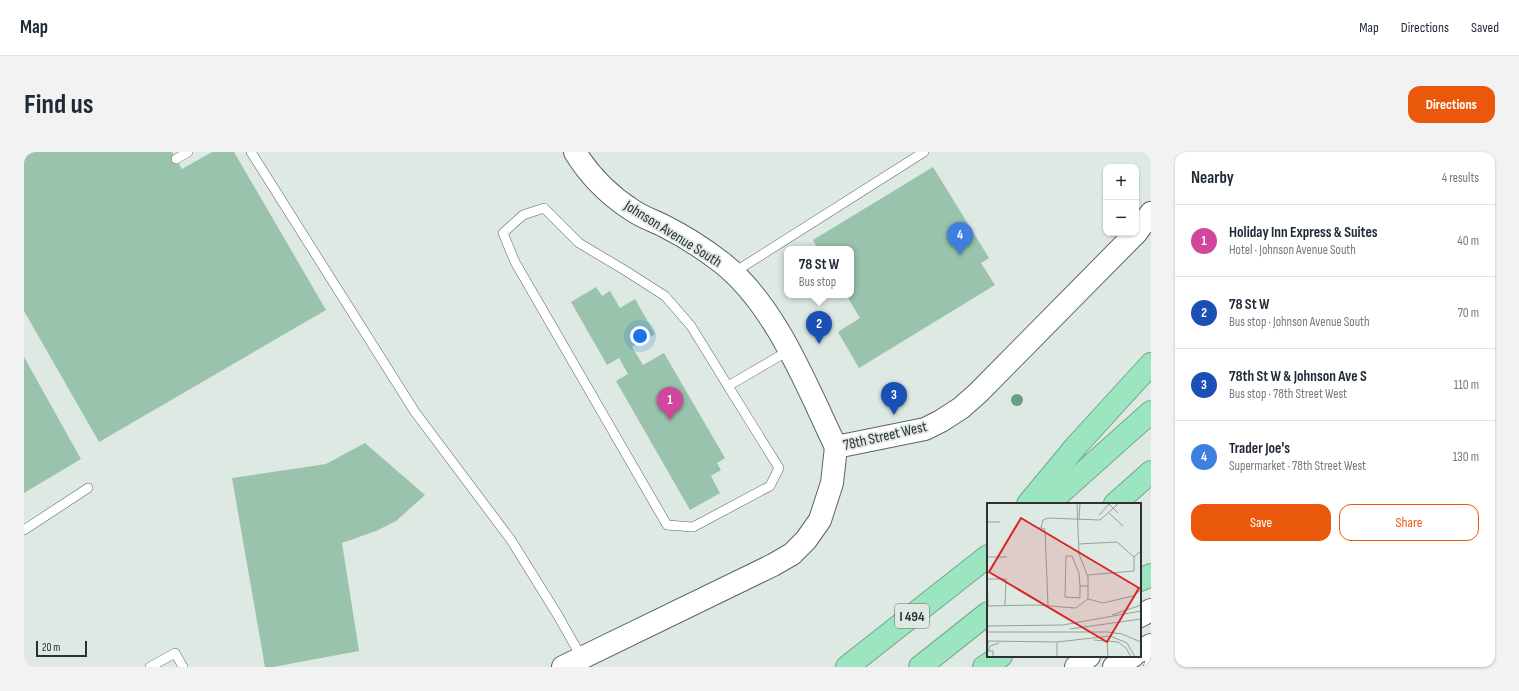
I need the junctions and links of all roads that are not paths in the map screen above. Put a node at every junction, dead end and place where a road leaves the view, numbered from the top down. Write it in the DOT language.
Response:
graph roads {
  1 [pos="188,152"];
  2 [pos="251,152"];
  3 [pos="575,152"];
  4 [pos="924,152"];
  5 [pos="176,159"];
  6 [pos="1151,213"];
  7 [pos="1139,229"];
  8 [pos="1133,236"];
  9 [pos="733,273"];
  10 [pos="788,350"];
  11 [pos="1151,364"];
  12 [pos="728,386"];
  13 [pos="1151,412"];
  14 [pos="836,447"];
  15 [pos="1151,472"];
  16 [pos="88,488"];
  17 [pos="1029,503"];
  18 [pos="1049,503"];
  19 [pos="1116,503"];
  20 [pos="24,530"];
  21 [pos="984,558"];
  22 [pos="1151,574"];
  23 [pos="1141,579"];
  24 [pos="1151,610"];
  25 [pos="987,614"];
  26 [pos="1141,615"];
  27 [pos="999,657"];
  28 [pos="1089,657"];
  29 [pos="1140,657"];
  30 [pos="582,658"];
  31 [pos="150,667"];
  32 [pos="183,667"];
  33 [pos="563,667"];
  34 [pos="847,667"];
  35 [pos="920,667"];
  36 [pos="984,667"];
  37 [pos="1076,667"];
  38 [pos="1114,667"];
  1 -- 5 [label="lane"];
  2 -- 30 [label="lane"];
  3 -- 9 [label="street, Johnson Avenue South"];
  4 -- 9 [label="lane"];
  6 -- 7 [label="street, 78th Street West"];
  8 -- 14 [label="street, 78th Street West"];
  9 -- 10 [label="street, Johnson Avenue South"];
  10 -- 12 [label="lane"];
  10 -- 14 [label="street, Johnson Avenue South"];
  11 -- 17 [label="highway"];
  12 -- 12 [label="lane"];
  13 -- 18 [label="highway"];
  14 -- 30 [label="street, 78th Street West"];
  15 -- 19 [label="highway"];
  16 -- 20 [label="lane"];
  21 -- 34 [label="highway, I 494"];
  22 -- 23 [label="highway"];
  24 -- 26 [label="street"];
  25 -- 35 [label="highway"];
  27 -- 36 [label="highway"];
  28 -- 37 [label="street"];
  29 -- 38 [label="street"];
  30 -- 33 [label="street, 78th Street West"];
  31 -- 32 [label="lane"];
}
